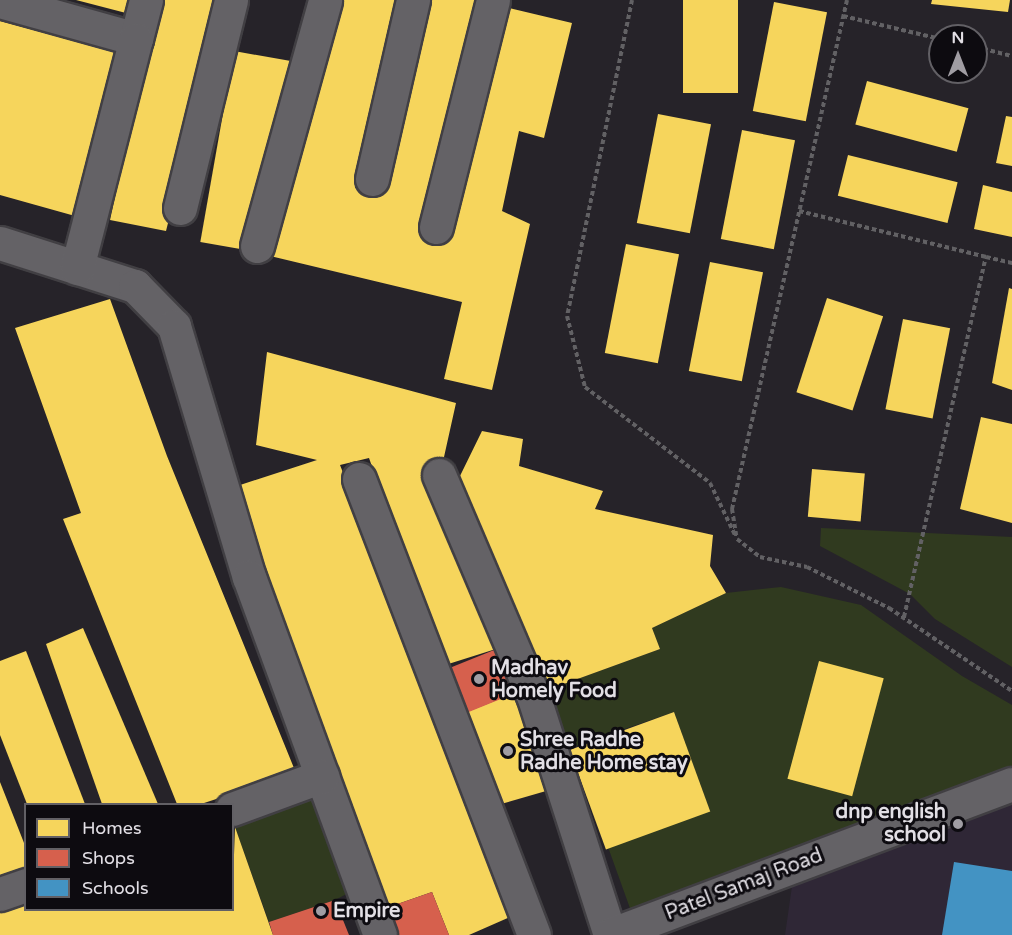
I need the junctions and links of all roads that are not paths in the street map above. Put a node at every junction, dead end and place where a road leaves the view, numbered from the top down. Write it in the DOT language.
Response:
graph roads {
  1 [pos="146,0"];
  2 [pos="231,0"];
  3 [pos="325,0"];
  4 [pos="412,0"];
  5 [pos="493,0"];
  6 [pos="0,1"];
  7 [pos="136,39"];
  8 [pos="372,179"];
  9 [pos="180,208"];
  10 [pos="436,227"];
  11 [pos="0,243"];
  12 [pos="257,246"];
  13 [pos="77,268"];
  14 [pos="439,475"];
  15 [pos="359,479"];
  16 [pos="322,776"];
  17 [pos="1012,783"];
  18 [pos="234,808"];
  19 [pos="24,886"];
  20 [pos="0,894"];
  21 [pos="380,935"];
  22 [pos="534,935"];
  23 [pos="610,935"];
  1 -- 7 [label="street"];
  2 -- 9 [label="street"];
  3 -- 12 [label="street"];
  4 -- 8 [label="street"];
  5 -- 10 [label="street"];
  6 -- 7 [label="street"];
  7 -- 13 [label="street"];
  11 -- 13 [label="street"];
  13 -- 16 [label="street"];
  14 -- 23 [label="street"];
  15 -- 22 [label="street"];
  16 -- 18 [label="street"];
  16 -- 21 [label="street"];
  17 -- 23 [label="street, Patel Samaj Road"];
  19 -- 20 [label="street"];
}
